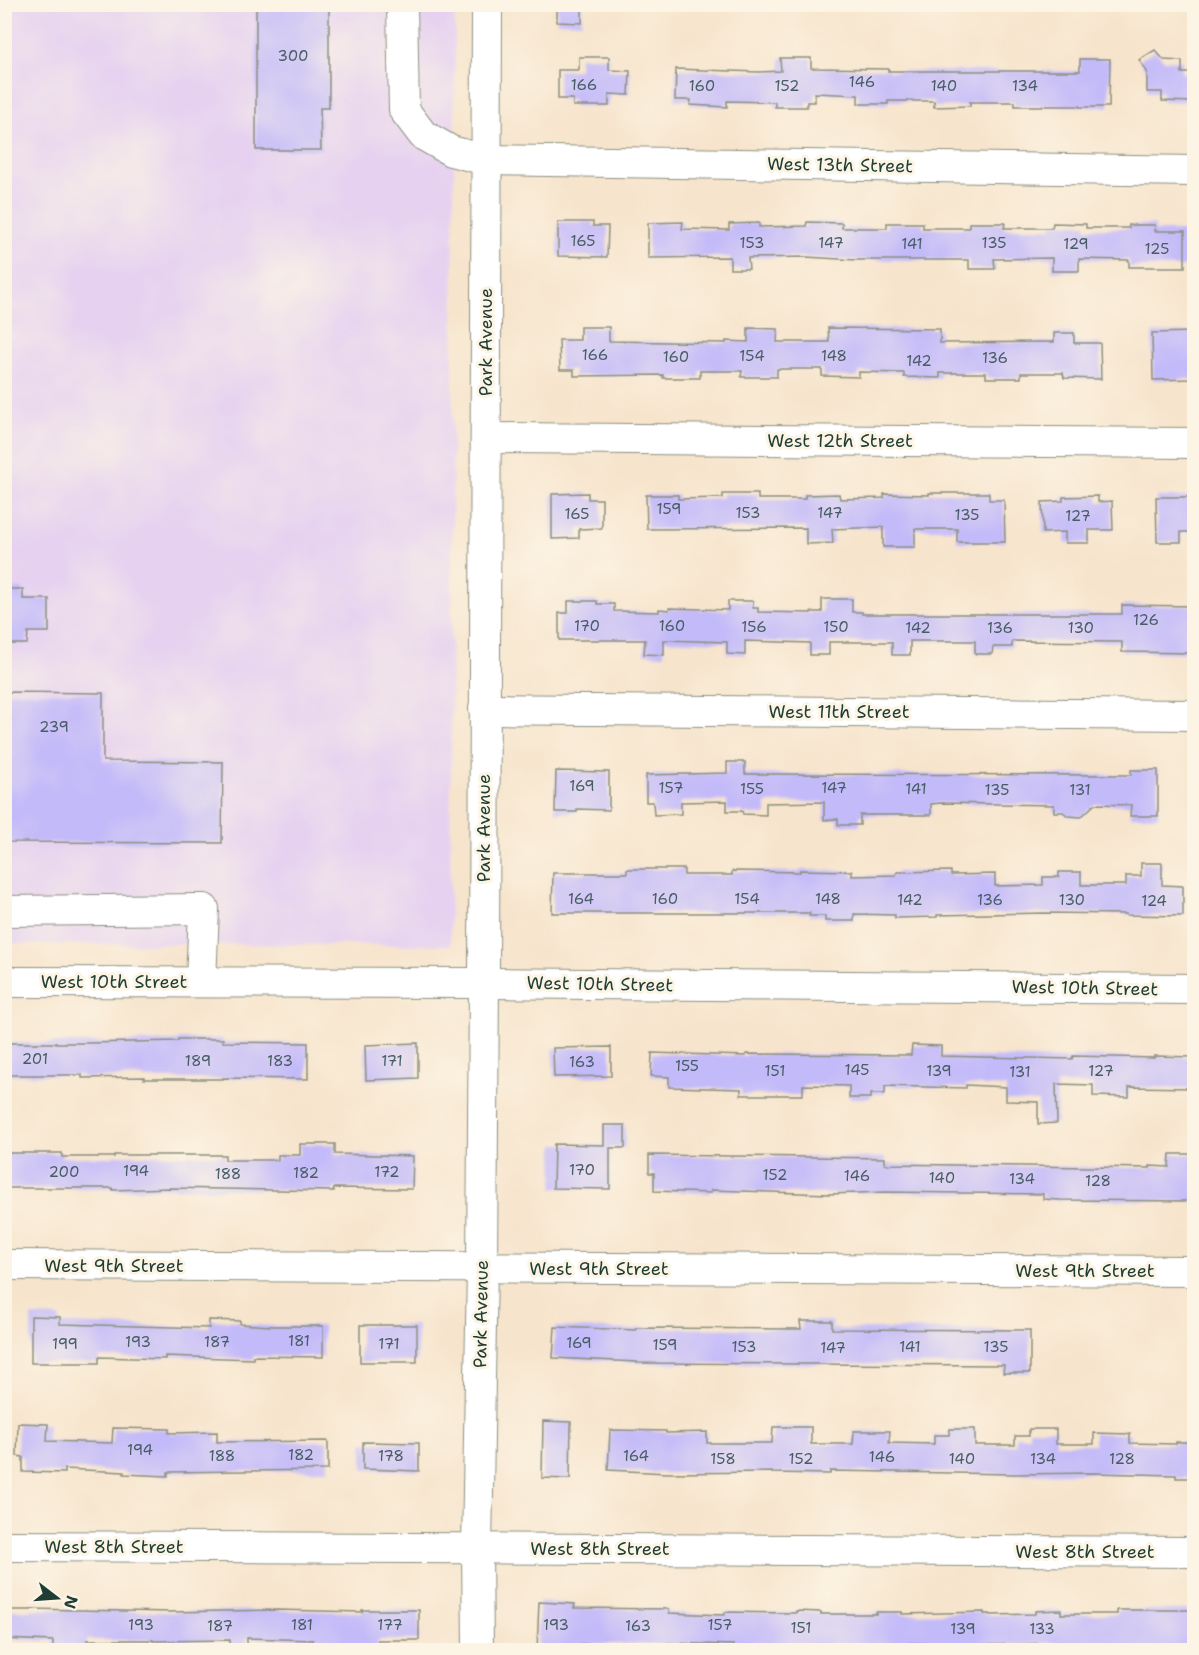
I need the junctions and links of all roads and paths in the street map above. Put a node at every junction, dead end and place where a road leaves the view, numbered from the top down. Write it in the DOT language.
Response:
graph roads {
  1 [pos="402,4"];
  2 [pos="487,4"];
  3 [pos="486,160"];
  4 [pos="1194,171"];
  5 [pos="486,438"];
  6 [pos="1194,443"];
  7 [pos="484,709"];
  8 [pos="1194,715"];
  9 [pos="4,910"];
  10 [pos="4,982"];
  11 [pos="201,982"];
  12 [pos="484,983"];
  13 [pos="1194,989"];
  14 [pos="4,1265"];
  15 [pos="482,1268"];
  16 [pos="1194,1271"];
  17 [pos="4,1546"];
  18 [pos="477,1548"];
  19 [pos="1194,1552"];
  20 [pos="478,1650"];
  1 -- 3 [label="street, West 13th Street"];
  2 -- 3 [label="street, Park Avenue"];
  3 -- 4 [label="street, West 13th Street"];
  3 -- 5 [label="street, Park Avenue"];
  5 -- 6 [label="street, West 12th Street"];
  5 -- 7 [label="street, Park Avenue"];
  7 -- 8 [label="street, West 11th Street"];
  7 -- 12 [label="street, Park Avenue"];
  9 -- 11 [label="street"];
  10 -- 11 [label="street, West 10th Street"];
  11 -- 12 [label="street, West 10th Street"];
  12 -- 13 [label="street, West 10th Street"];
  12 -- 15 [label="street, Park Avenue"];
  14 -- 15 [label="street, West 9th Street"];
  15 -- 16 [label="street, West 9th Street"];
  15 -- 18 [label="street, Park Avenue"];
  17 -- 18 [label="street, West 8th Street"];
  18 -- 19 [label="street, West 8th Street"];
  18 -- 20 [label="street, Park Avenue"];
}
